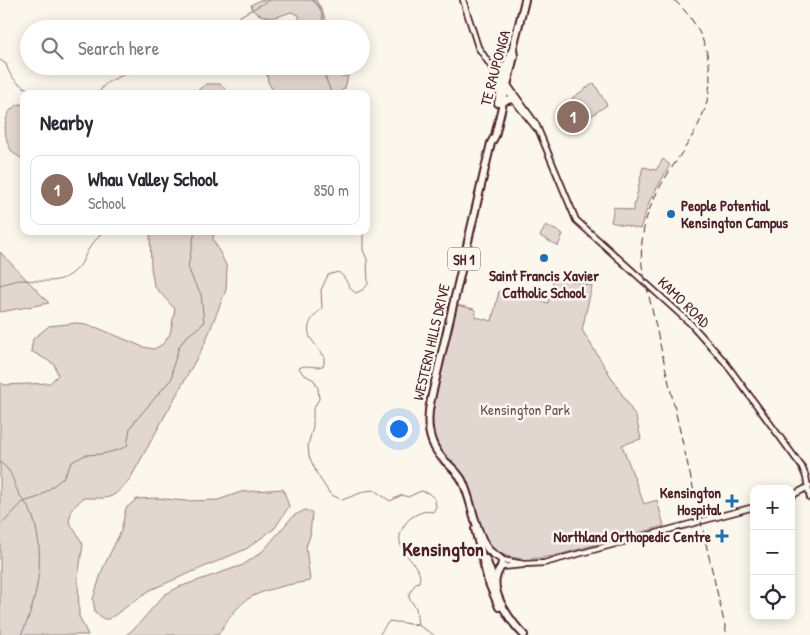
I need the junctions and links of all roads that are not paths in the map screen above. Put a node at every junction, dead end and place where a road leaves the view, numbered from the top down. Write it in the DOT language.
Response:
graph roads {
  1 [pos="463,0"];
  2 [pos="525,0"];
  3 [pos="513,48"];
  4 [pos="492,65"];
  5 [pos="506,66"];
  6 [pos="505,84"];
  7 [pos="513,99"];
  8 [pos="503,100"];
  9 [pos="537,130"];
  10 [pos="491,143"];
  11 [pos="808,476"];
  12 [pos="809,486"];
  13 [pos="795,494"];
  14 [pos="810,498"];
  15 [pos="750,508"];
  16 [pos="473,516"];
  17 [pos="480,548"];
  18 [pos="495,556"];
  19 [pos="502,560"];
  20 [pos="524,564"];
  21 [pos="489,565"];
  22 [pos="500,568"];
  23 [pos="493,594"];
  24 [pos="518,635"];
  25 [pos="524,635"];
  1 -- 4 [label="main road, KAMO ROAD"];
  2 -- 3 [label="highway, TE RAUPONGA / SH 1"];
  3 -- 5 [label="highway, TE RAUPONGA / SH 1"];
  3 -- 6 [label="highway, WESTERN HILLS DRIVE / SH 1"];
  4 -- 5 [label="highway"];
  4 -- 6 [label="main road, KAMO ROAD"];
  5 -- 6 [label="highway, TE RAUPONGA / SH 1"];
  6 -- 7 [label="main road, KAMO ROAD"];
  6 -- 8 [label="highway, WESTERN HILLS DRIVE / SH 1"];
  6 -- 9 [label="main road, KAMO ROAD"];
  6 -- 10 [label="highway, TE RAUPONGA / SH 1"];
  7 -- 8 [label="highway"];
  7 -- 9 [label="main road, KAMO ROAD"];
  8 -- 10 [label="highway, WESTERN HILLS DRIVE / SH 1"];
  9 -- 11 [label="main road, KAMO ROAD"];
  10 -- 16 [label="highway, WESTERN HILLS DRIVE / SH 1"];
  11 -- 12 [label="main road, KAMO ROAD"];
  12 -- 13 [label="main road"];
  12 -- 14 [label="main road, KAMO ROAD"];
  15 -- 20 [label="main road"];
  16 -- 17 [label="highway, WESTERN HILLS DRIVE / SH 1"];
  16 -- 18 [label="highway, WESTERN HILLS DRIVE / SH 1"];
  17 -- 21 [label="highway, SH 1"];
  17 -- 23 [label="highway, WESTERN HILLS DRIVE / SH 1"];
  18 -- 19 [label="highway, SH 1"];
  18 -- 21 [label="highway"];
  19 -- 20 [label="main road"];
  19 -- 22 [label="highway"];
  20 -- 22 [label="main road"];
  21 -- 22 [label="highway"];
  21 -- 23 [label="highway, SH 1"];
  22 -- 25 [label="highway"];
  23 -- 24 [label="highway, WESTERN HILLS DRIVE / SH 1"];
}
